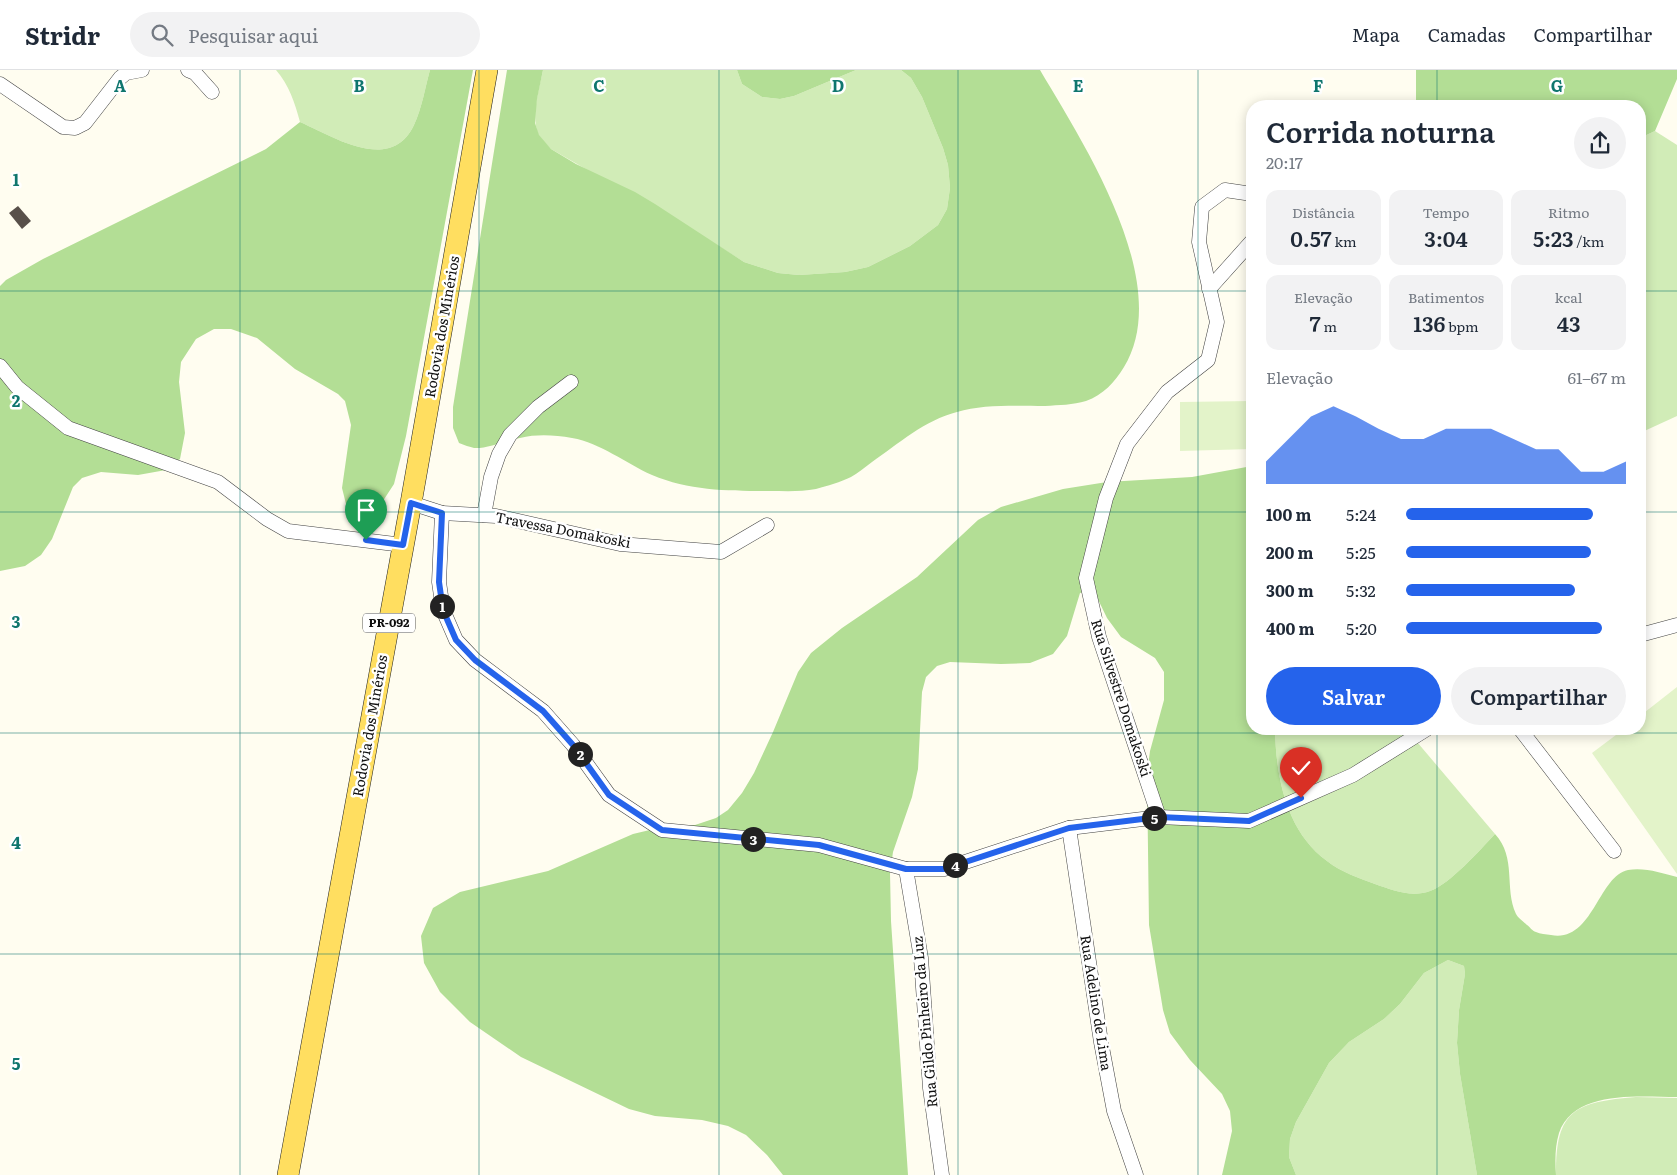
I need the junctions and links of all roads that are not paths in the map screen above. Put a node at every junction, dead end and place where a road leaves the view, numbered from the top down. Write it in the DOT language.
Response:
graph roads {
  1 [pos="142,70"];
  2 [pos="188,70"];
  3 [pos="487,70"];
  4 [pos="0,84"];
  5 [pos="212,92"];
  6 [pos="1246,193"];
  7 [pos="1246,248"];
  8 [pos="1209,289"];
  9 [pos="0,366"];
  10 [pos="571,382"];
  11 [pos="411,503"];
  12 [pos="442,513"];
  13 [pos="484,515"];
  14 [pos="767,525"];
  15 [pos="403,545"];
  16 [pos="1677,625"];
  17 [pos="1646,633"];
  18 [pos="1417,735"];
  19 [pos="1525,735"];
  20 [pos="1159,817"];
  21 [pos="1069,828"];
  22 [pos="1614,851"];
  23 [pos="906,869"];
  24 [pos="288,1175"];
  25 [pos="942,1175"];
  26 [pos="1136,1175"];
  1 -- 4 [label="street"];
  2 -- 5 [label="street"];
  3 -- 11 [label="main road, Rodovia dos Minérios / PR-092"];
  6 -- 8 [label="street, Rua Silvestre Domakoski"];
  7 -- 8 [label="street"];
  8 -- 20 [label="street, Rua Silvestre Domakoski"];
  9 -- 15 [label="street"];
  10 -- 13 [label="street"];
  11 -- 12 [label="street, Travessa Domakoski"];
  11 -- 15 [label="main road, Rodovia dos Minérios / PR-092"];
  12 -- 13 [label="street, Travessa Domakoski"];
  12 -- 23 [label="street"];
  13 -- 14 [label="street, Travessa Domakoski"];
  15 -- 24 [label="main road, Rodovia dos Minérios / PR-092"];
  16 -- 17 [label="street"];
  18 -- 20 [label="street"];
  19 -- 22 [label="street"];
  20 -- 21 [label="street"];
  21 -- 23 [label="street"];
  21 -- 26 [label="street, Rua Adelino de Lima"];
  23 -- 25 [label="street, Rua Gildo Pinheiro da Luz"];
}
